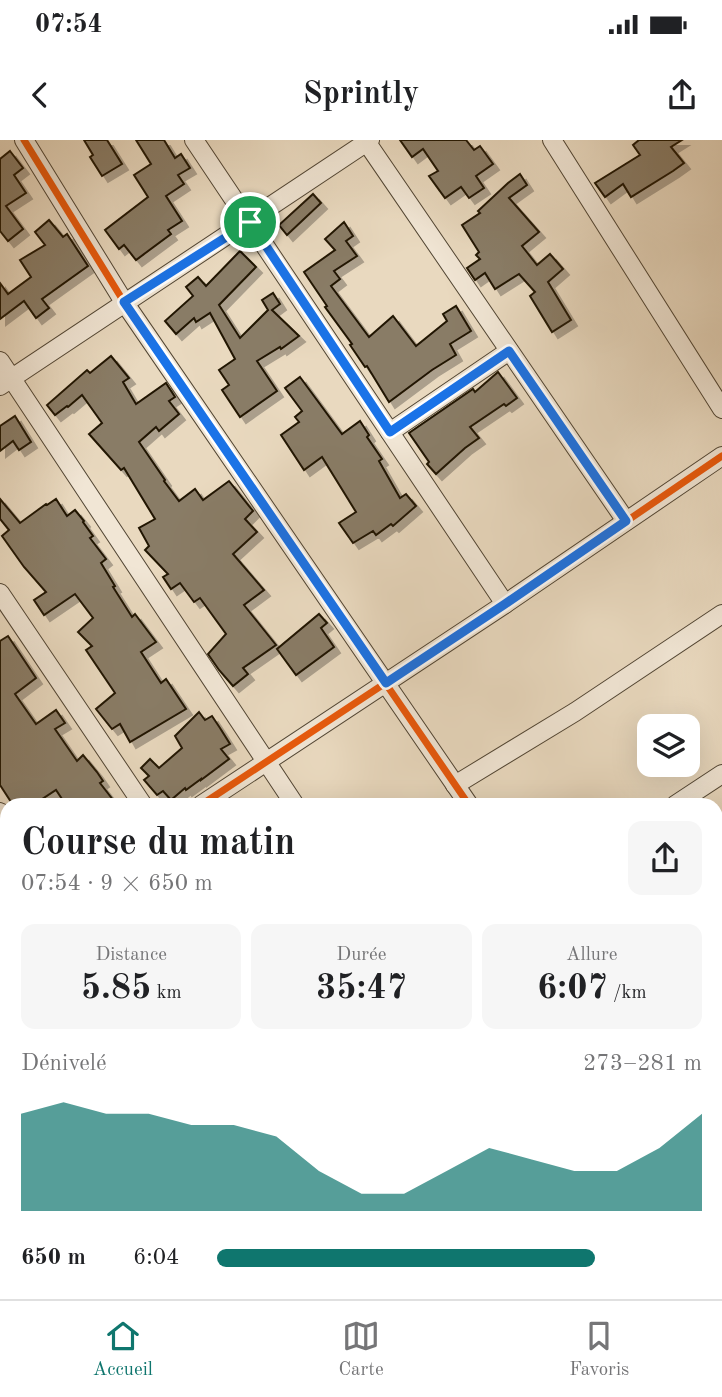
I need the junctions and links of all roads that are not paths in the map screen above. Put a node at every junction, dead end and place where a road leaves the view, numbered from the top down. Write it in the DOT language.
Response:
graph roads {
  1 [pos="24,140"];
  2 [pos="194,140"];
  3 [pos="552,140"];
  4 [pos="367,141"];
  5 [pos="250,222"];
  6 [pos="124,302"];
  7 [pos="509,351"];
  8 [pos="0,361"];
  9 [pos="6,382"];
  10 [pos="722,409"];
  11 [pos="390,432"];
  12 [pos="722,456"];
  13 [pos="626,521"];
  14 [pos="0,593"];
  15 [pos="505,604"];
  16 [pos="722,614"];
  17 [pos="386,683"];
  18 [pos="267,761"];
  19 [pos="722,774"];
  20 [pos="455,785"];
  21 [pos="138,798"];
  22 [pos="212,798"];
  23 [pos="291,798"];
  24 [pos="464,798"];
  25 [pos="686,798"];
  1 -- 6 [label="street"];
  2 -- 5 [label="street"];
  3 -- 10 [label="street"];
  4 -- 5 [label="street"];
  4 -- 7 [label="street"];
  5 -- 6 [label="street"];
  5 -- 11 [label="street"];
  6 -- 9 [label="street"];
  6 -- 17 [label="street"];
  7 -- 11 [label="street"];
  7 -- 13 [label="street"];
  8 -- 9 [label="street"];
  9 -- 18 [label="street"];
  11 -- 15 [label="street"];
  12 -- 13 [label="street"];
  13 -- 15 [label="street"];
  14 -- 21 [label="street"];
  15 -- 17 [label="street"];
  16 -- 20 [label="street"];
  17 -- 18 [label="street"];
  17 -- 20 [label="street"];
  18 -- 22 [label="street"];
  18 -- 23 [label="street"];
  19 -- 25 [label="street"];
  20 -- 24 [label="street"];
}
